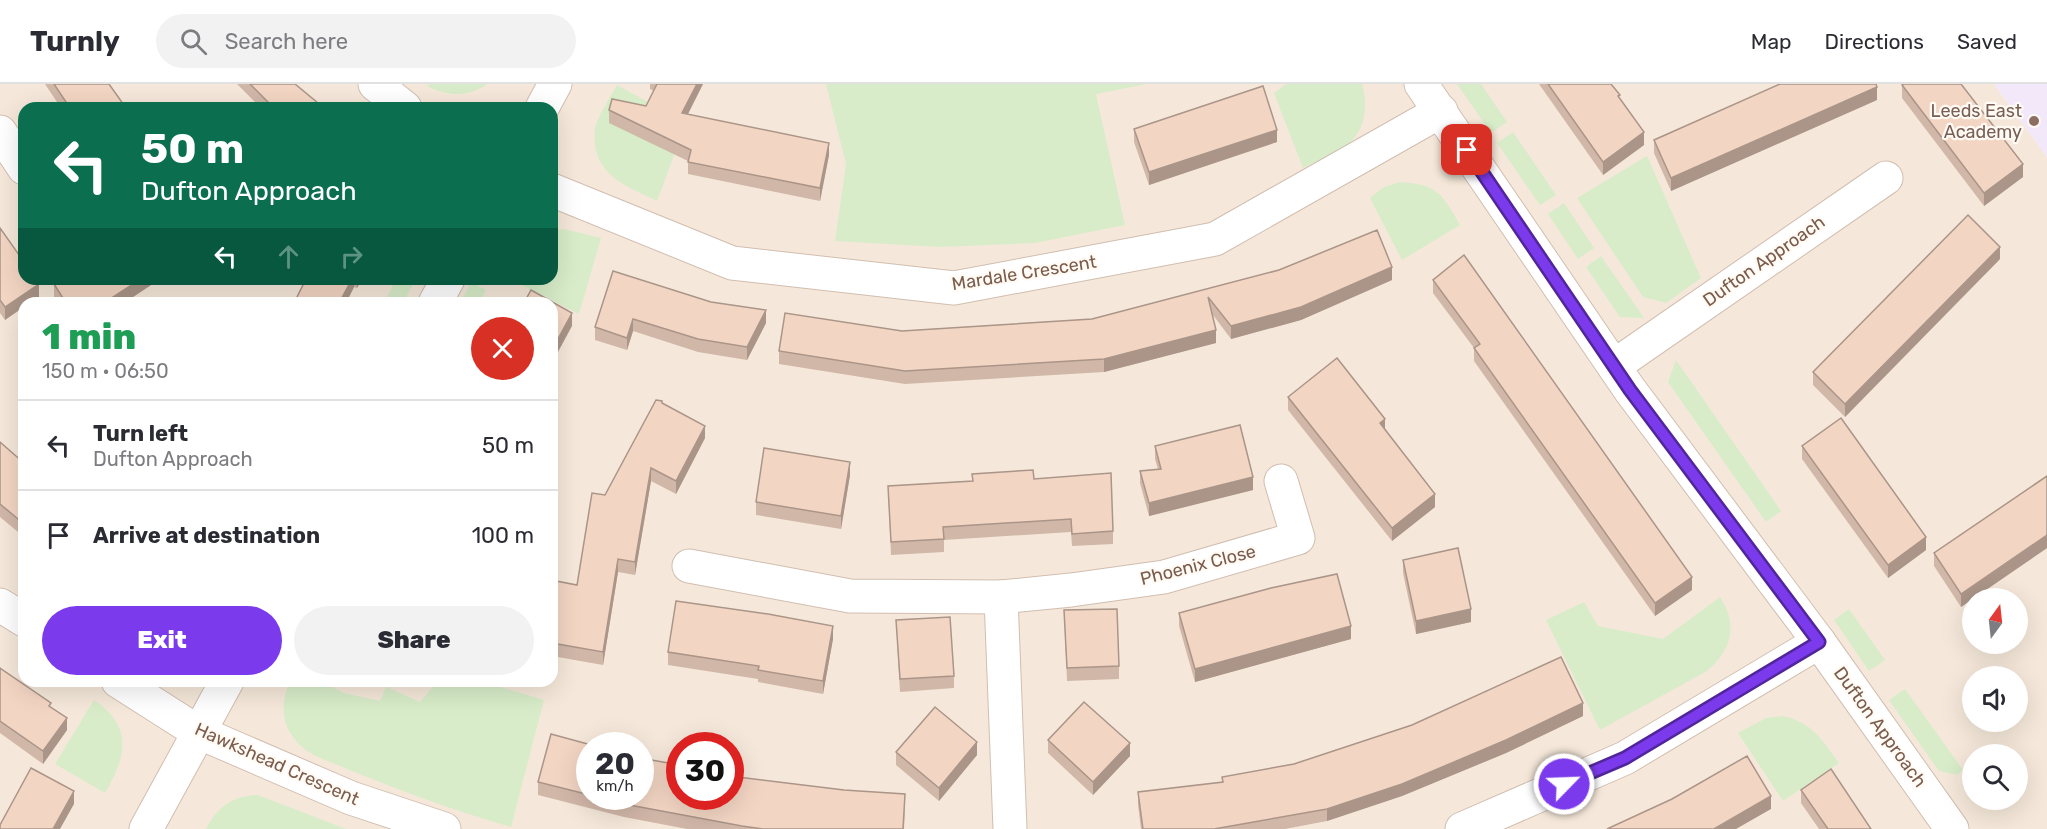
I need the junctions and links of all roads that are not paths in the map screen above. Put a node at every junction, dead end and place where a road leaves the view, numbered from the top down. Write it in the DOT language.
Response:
graph roads {
  1 [pos="375,84"];
  2 [pos="555,84"];
  3 [pos="1421,84"];
  4 [pos="398,102"];
  5 [pos="545,102"];
  6 [pos="1441,111"];
  7 [pos="0,132"];
  8 [pos="18,159"];
  9 [pos="1886,177"];
  10 [pos="558,192"];
  11 [pos="1614,366"];
  12 [pos="1281,481"];
  13 [pos="689,566"];
  14 [pos="1001,597"];
  15 [pos="0,605"];
  16 [pos="18,616"];
  17 [pos="1819,642"];
  18 [pos="127,687"];
  19 [pos="223,687"];
  20 [pos="198,732"];
  21 [pos="146,829"];
  22 [pos="444,829"];
  23 [pos="1010,829"];
  24 [pos="1461,829"];
  25 [pos="1952,829"];
  1 -- 4 [label="street"];
  2 -- 5 [label="street"];
  3 -- 6 [label="street, Dufton Approach"];
  6 -- 10 [label="street, Mardale Crescent"];
  6 -- 11 [label="street, Dufton Approach"];
  7 -- 8 [label="street"];
  9 -- 11 [label="street, Dufton Approach"];
  11 -- 17 [label="street, Dufton Approach"];
  12 -- 14 [label="street, Phoenix Close"];
  13 -- 14 [label="street, Phoenix Close"];
  14 -- 23 [label="street"];
  15 -- 16 [label="street"];
  17 -- 24 [label="street"];
  17 -- 25 [label="street, Dufton Approach"];
  18 -- 20 [label="street, Hawkshead Crescent"];
  19 -- 20 [label="street"];
  20 -- 21 [label="street"];
  20 -- 22 [label="street, Hawkshead Crescent"];
}
